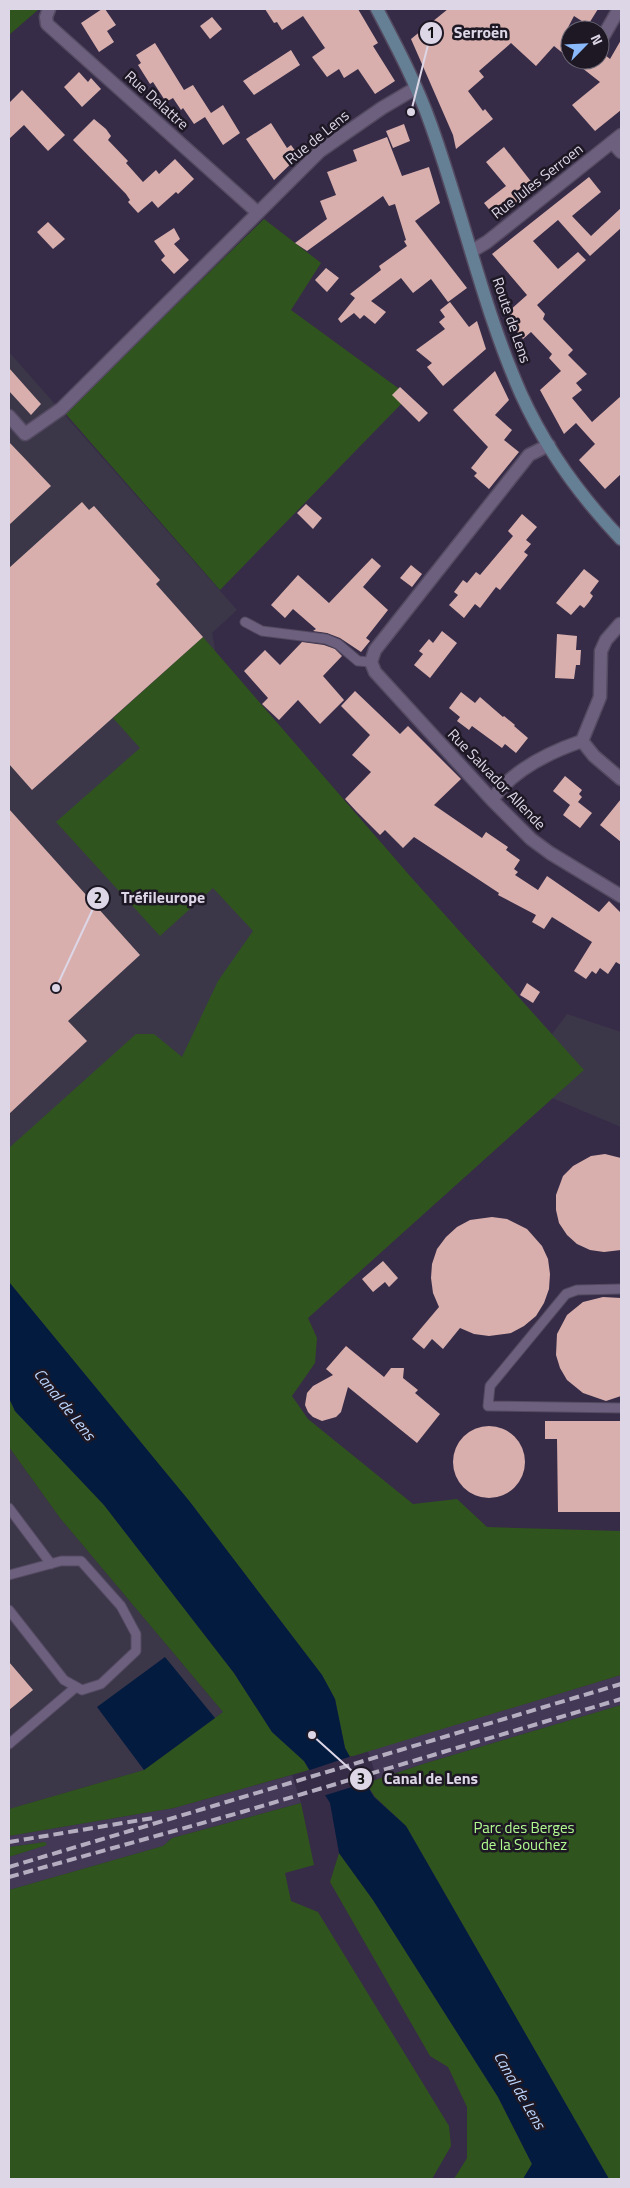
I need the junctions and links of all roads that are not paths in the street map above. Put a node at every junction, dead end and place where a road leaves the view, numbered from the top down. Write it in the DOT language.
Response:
graph roads {
  1 [pos="49,9"];
  2 [pos="377,9"];
  3 [pos="619,9"];
  4 [pos="610,25"];
  5 [pos="416,88"];
  6 [pos="618,143"];
  7 [pos="257,212"];
  8 [pos="472,250"];
  9 [pos="9,416"];
  10 [pos="549,445"];
  11 [pos="621,539"];
  12 [pos="245,622"];
  13 [pos="620,624"];
  14 [pos="371,662"];
  15 [pos="582,741"];
  16 [pos="621,779"];
  17 [pos="492,800"];
  18 [pos="621,896"];
  19 [pos="621,1289"];
  20 [pos="621,1408"];
  21 [pos="9,1508"];
  22 [pos="51,1564"];
  23 [pos="9,1575"];
  24 [pos="9,1610"];
  25 [pos="76,1687"];
  26 [pos="9,1744"];
  1 -- 7 [label="street, Rue Delattre"];
  2 -- 5 [label="street, Route de Lens"];
  3 -- 4 [label="street"];
  5 -- 7 [label="street, Rue de Lens"];
  5 -- 8 [label="street, Route de Lens"];
  6 -- 8 [label="street, Rue Jules Serroen"];
  7 -- 9 [label="street, Rue de Lens"];
  8 -- 10 [label="street, Route de Lens"];
  10 -- 11 [label="street, Route de Lens"];
  10 -- 14 [label="street"];
  12 -- 14 [label="lane"];
  13 -- 15 [label="street"];
  14 -- 17 [label="street, Rue Salvador Allende"];
  15 -- 16 [label="street"];
  15 -- 17 [label="street"];
  17 -- 18 [label="street, Rue Salvador Allende"];
  19 -- 20 [label="lane"];
  21 -- 22 [label="lane"];
  22 -- 23 [label="lane"];
  22 -- 25 [label="lane"];
  24 -- 25 [label="lane"];
  25 -- 26 [label="lane"];
}
